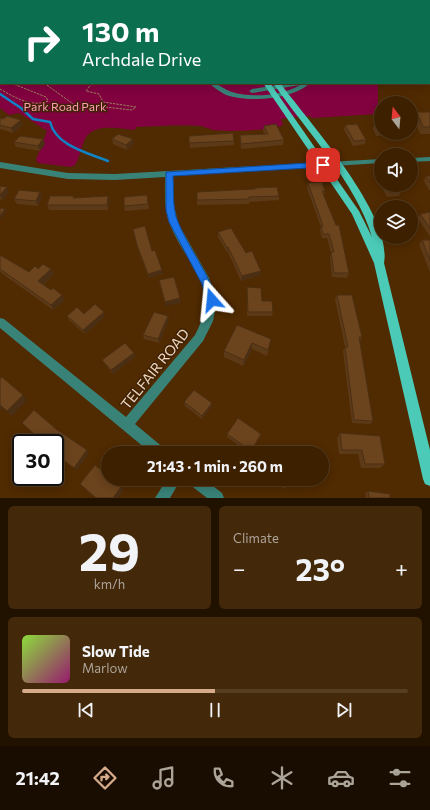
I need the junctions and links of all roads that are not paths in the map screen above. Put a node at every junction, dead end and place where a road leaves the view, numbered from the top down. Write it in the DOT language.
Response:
graph roads {
  1 [pos="214,84"];
  2 [pos="295,84"];
  3 [pos="306,84"];
  4 [pos="274,88"];
  5 [pos="430,159"];
  6 [pos="418,160"];
  7 [pos="374,161"];
  8 [pos="336,164"];
  9 [pos="0,165"];
  10 [pos="323,165"];
  11 [pos="169,174"];
  12 [pos="379,263"];
  13 [pos="0,322"];
  14 [pos="127,425"];
  15 [pos="152,446"];
  16 [pos="430,479"];
  17 [pos="170,486"];
  18 [pos="202,486"];
  19 [pos="162,498"];
  20 [pos="217,498"];
  1 -- 4 [label="street"];
  2 -- 4 [label="street"];
  3 -- 4 [label="street"];
  4 -- 8 [label="main road"];
  4 -- 10 [label="main road"];
  5 -- 6 [label="street"];
  7 -- 8 [label="street"];
  8 -- 10 [label="street"];
  8 -- 12 [label="main road"];
  9 -- 11 [label="street"];
  10 -- 11 [label="street"];
  10 -- 12 [label="main road"];
  11 -- 14 [label="street, TELFAIR ROAD"];
  12 -- 16 [label="main road"];
  13 -- 14 [label="street"];
  14 -- 15 [label="street"];
  17 -- 19 [label="street"];
  18 -- 20 [label="street"];
}
